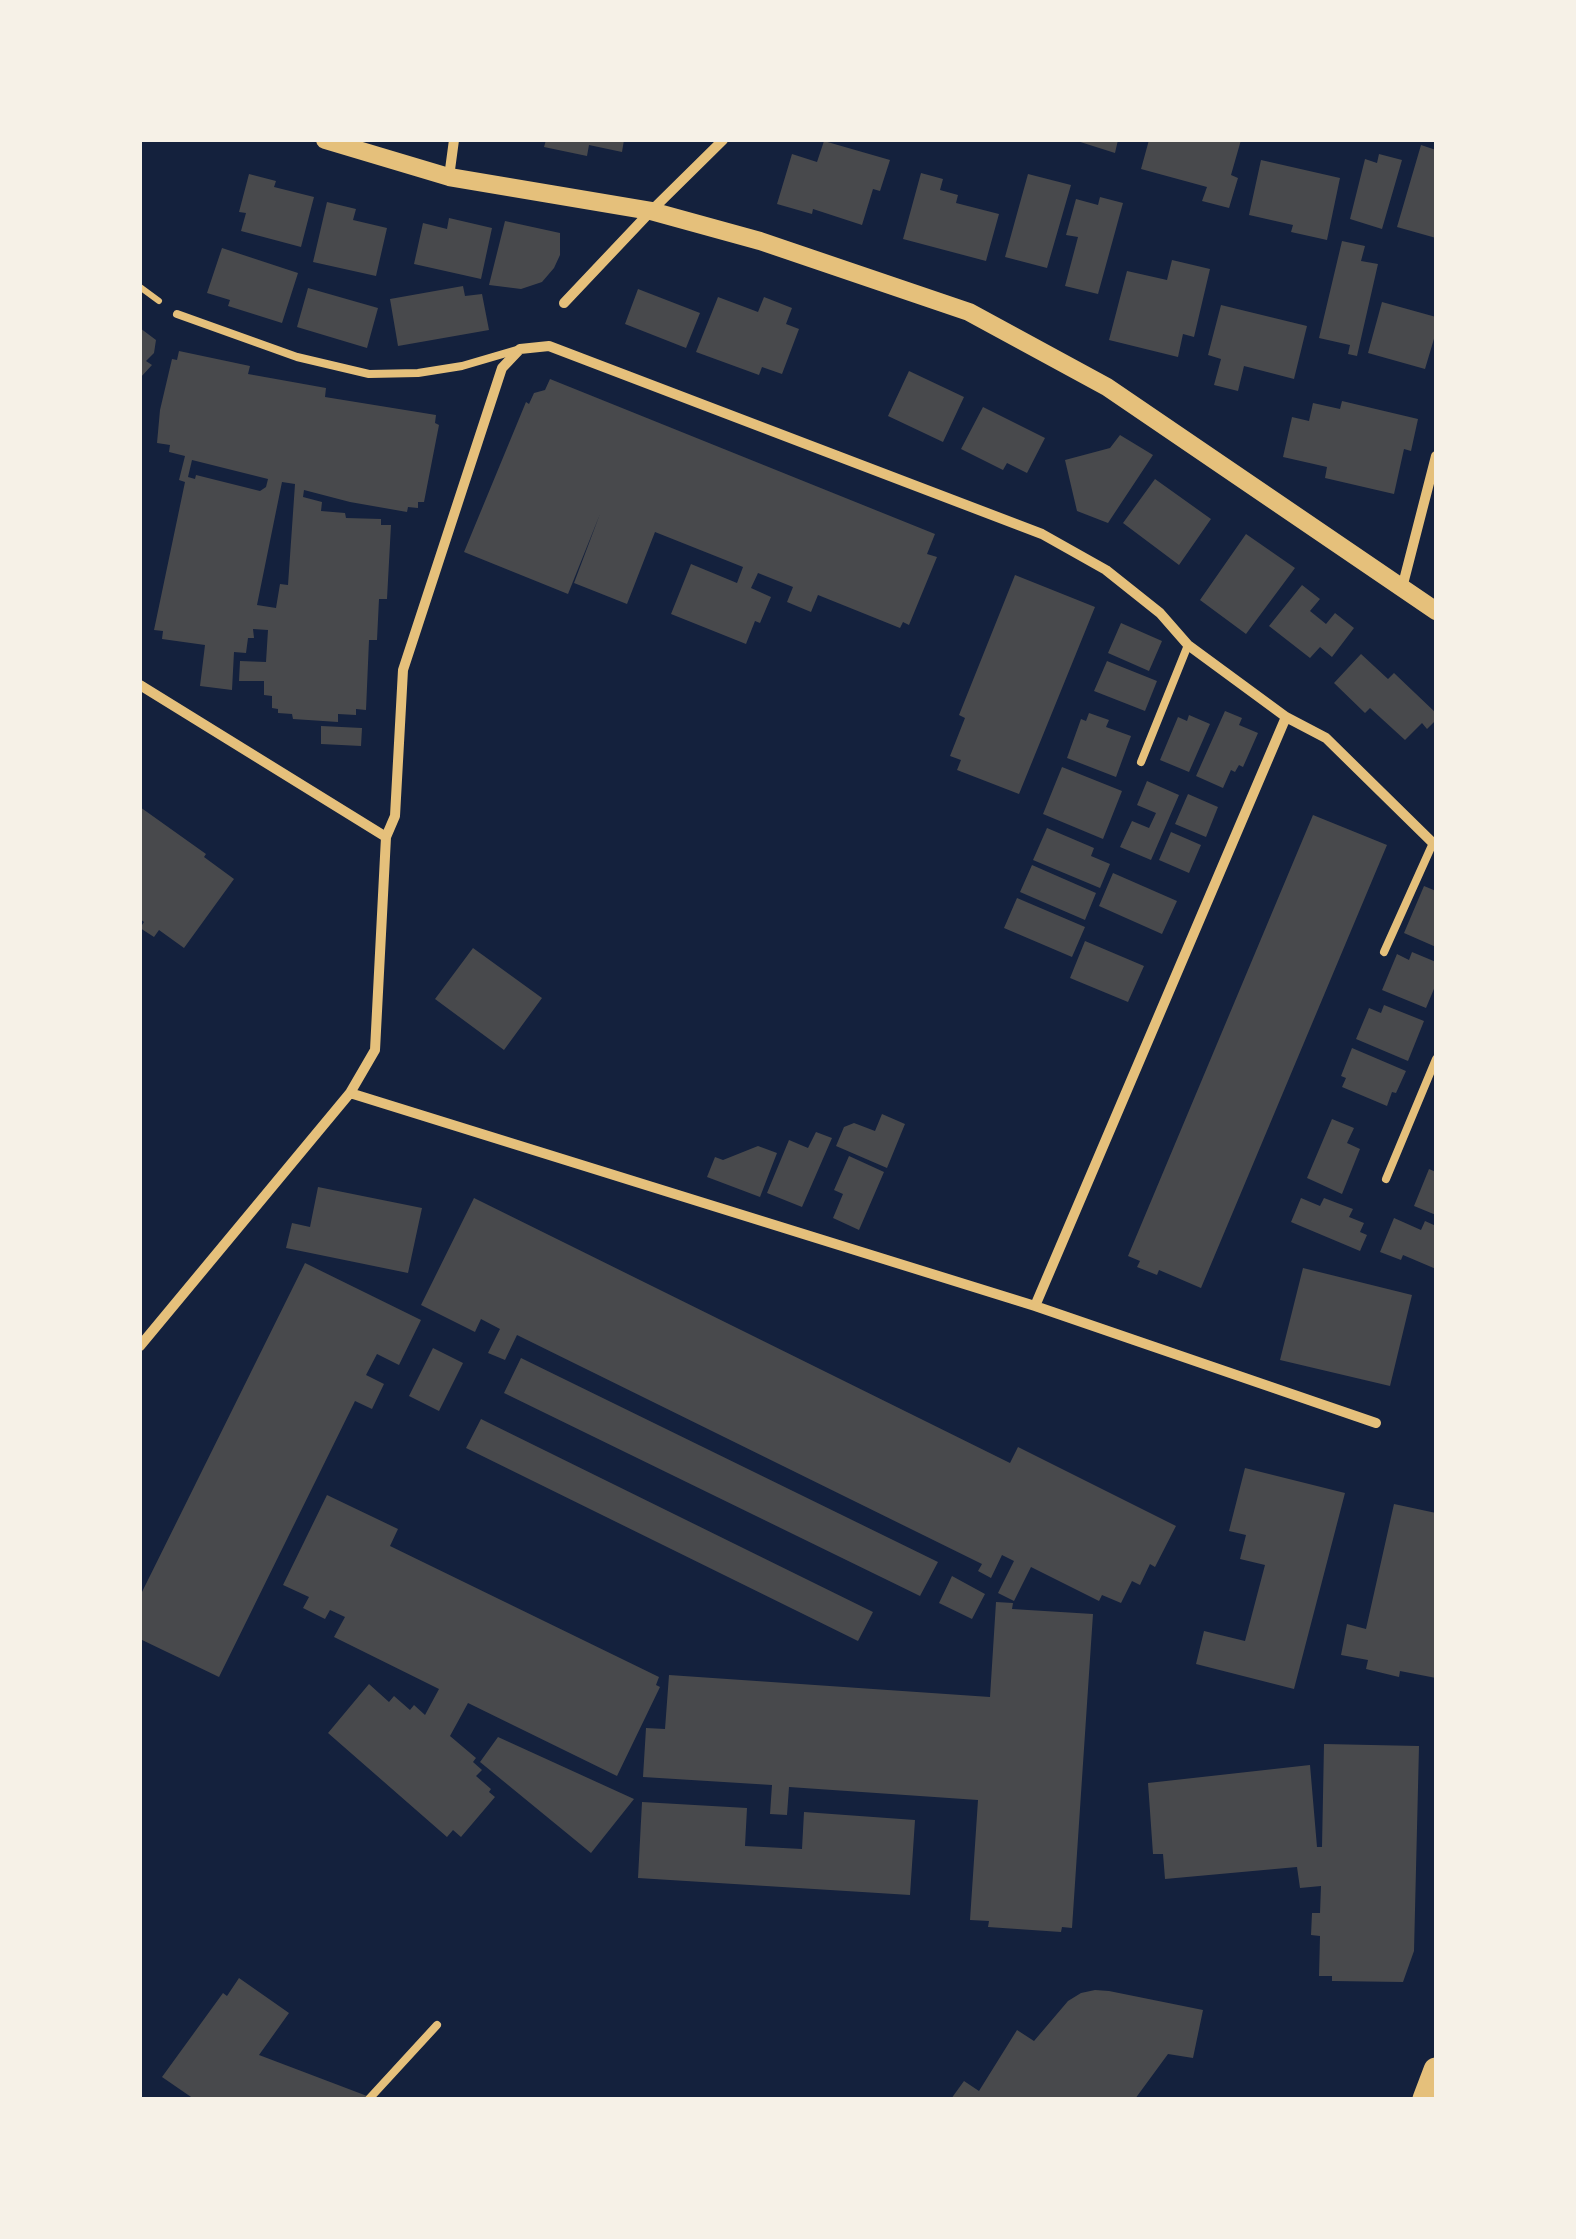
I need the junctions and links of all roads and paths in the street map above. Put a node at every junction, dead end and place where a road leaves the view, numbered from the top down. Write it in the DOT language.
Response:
graph roads {
  1 [pos="325,140"];
  2 [pos="454,140"];
  3 [pos="722,140"];
  4 [pos="449,177"];
  5 [pos="650,211"];
  6 [pos="564,303"];
  7 [pos="177,314"];
  8 [pos="520,349"];
  9 [pos="1436,456"];
  10 [pos="1402,589"];
  11 [pos="1436,610"];
  12 [pos="1188,645"];
  13 [pos="140,685"];
  14 [pos="1286,717"];
  15 [pos="1141,762"];
  16 [pos="386,837"];
  17 [pos="1434,844"];
  18 [pos="1384,952"];
  19 [pos="1436,1059"];
  20 [pos="350,1093"];
  21 [pos="1386,1179"];
  22 [pos="1035,1306"];
  23 [pos="140,1346"];
  24 [pos="1376,1423"];
  25 [pos="437,2026"];
  26 [pos="1436,2070"];
  27 [pos="369,2099"];
  28 [pos="1424,2099"];
  1 -- 4 [label="street"];
  2 -- 4 [label="street"];
  3 -- 5 [label="street"];
  4 -- 5 [label="street"];
  5 -- 6 [label="street"];
  5 -- 10 [label="street"];
  7 -- 8 [label="lane"];
  8 -- 12 [label="street"];
  8 -- 16 [label="street"];
  9 -- 10 [label="street"];
  10 -- 11 [label="street"];
  12 -- 14 [label="street"];
  12 -- 15 [label="lane"];
  13 -- 16 [label="street"];
  14 -- 17 [label="street"];
  14 -- 22 [label="street"];
  16 -- 20 [label="street"];
  17 -- 18 [label="lane"];
  19 -- 21 [label="lane"];
  20 -- 22 [label="street"];
  20 -- 23 [label="street"];
  22 -- 24 [label="street"];
  25 -- 27 [label="lane"];
  26 -- 28 [label="main road"];
}
